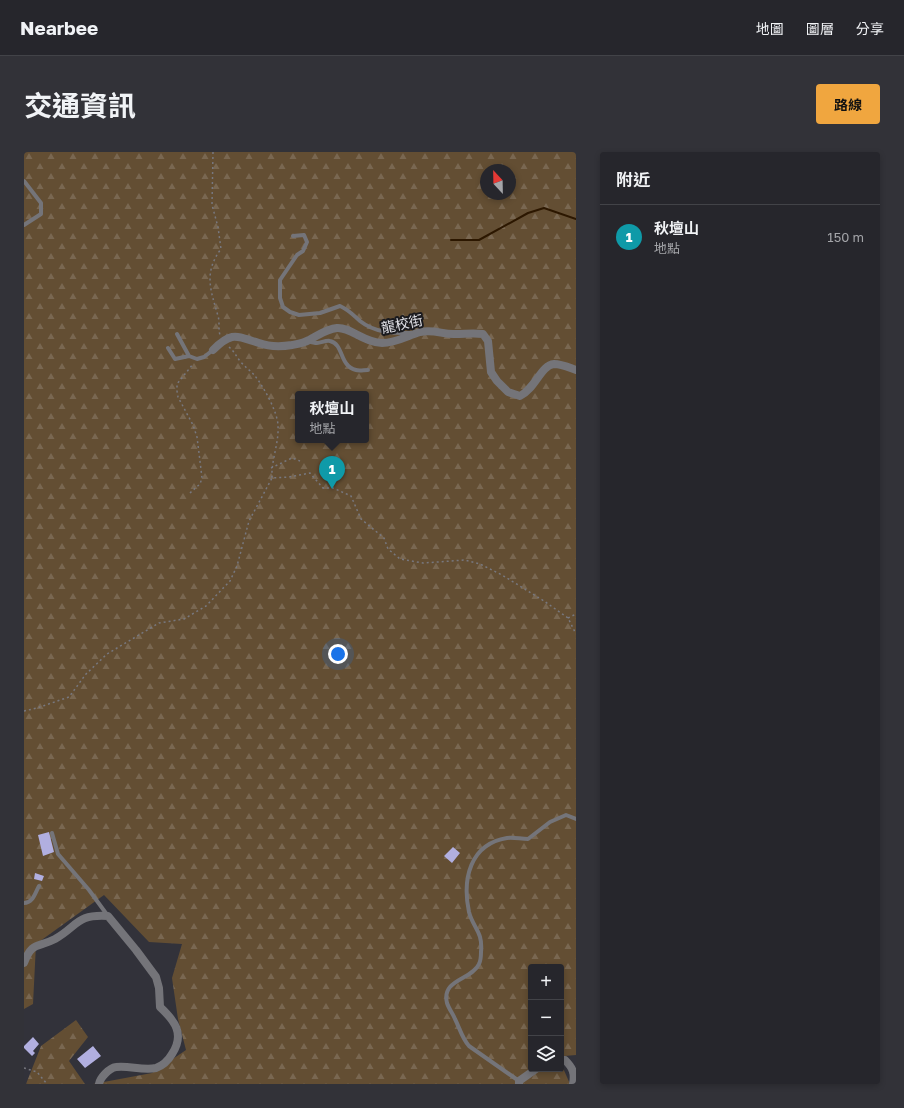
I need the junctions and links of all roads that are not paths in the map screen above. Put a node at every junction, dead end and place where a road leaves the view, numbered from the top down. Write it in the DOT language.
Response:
graph roads {
  1 [pos="24,181"];
  2 [pos="24,225"];
  3 [pos="293,236"];
  4 [pos="419,332"];
  5 [pos="177,334"];
  6 [pos="308,341"];
  7 [pos="168,348"];
  8 [pos="213,350"];
  9 [pos="189,356"];
  10 [pos="368,370"];
  11 [pos="576,370"];
  12 [pos="576,819"];
  13 [pos="52,833"];
  14 [pos="39,886"];
  15 [pos="24,903"];
  16 [pos="108,916"];
  17 [pos="24,963"];
  18 [pos="564,1060"];
  19 [pos="532,1072"];
  20 [pos="519,1082"];
  21 [pos="99,1084"];
  22 [pos="573,1084"];
  1 -- 2 [label="lane"];
  3 -- 4 [label="lane"];
  4 -- 6 [label="street, 龍校街"];
  4 -- 11 [label="street, 龍校街"];
  5 -- 9 [label="lane"];
  6 -- 8 [label="street, 龍校街"];
  6 -- 10 [label="lane"];
  7 -- 9 [label="lane"];
  8 -- 9 [label="lane"];
  12 -- 20 [label="lane"];
  13 -- 16 [label="lane"];
  14 -- 15 [label="lane"];
  16 -- 17 [label="street"];
  16 -- 21 [label="street"];
  18 -- 22 [label="street"];
  19 -- 20 [label="street"];
}
